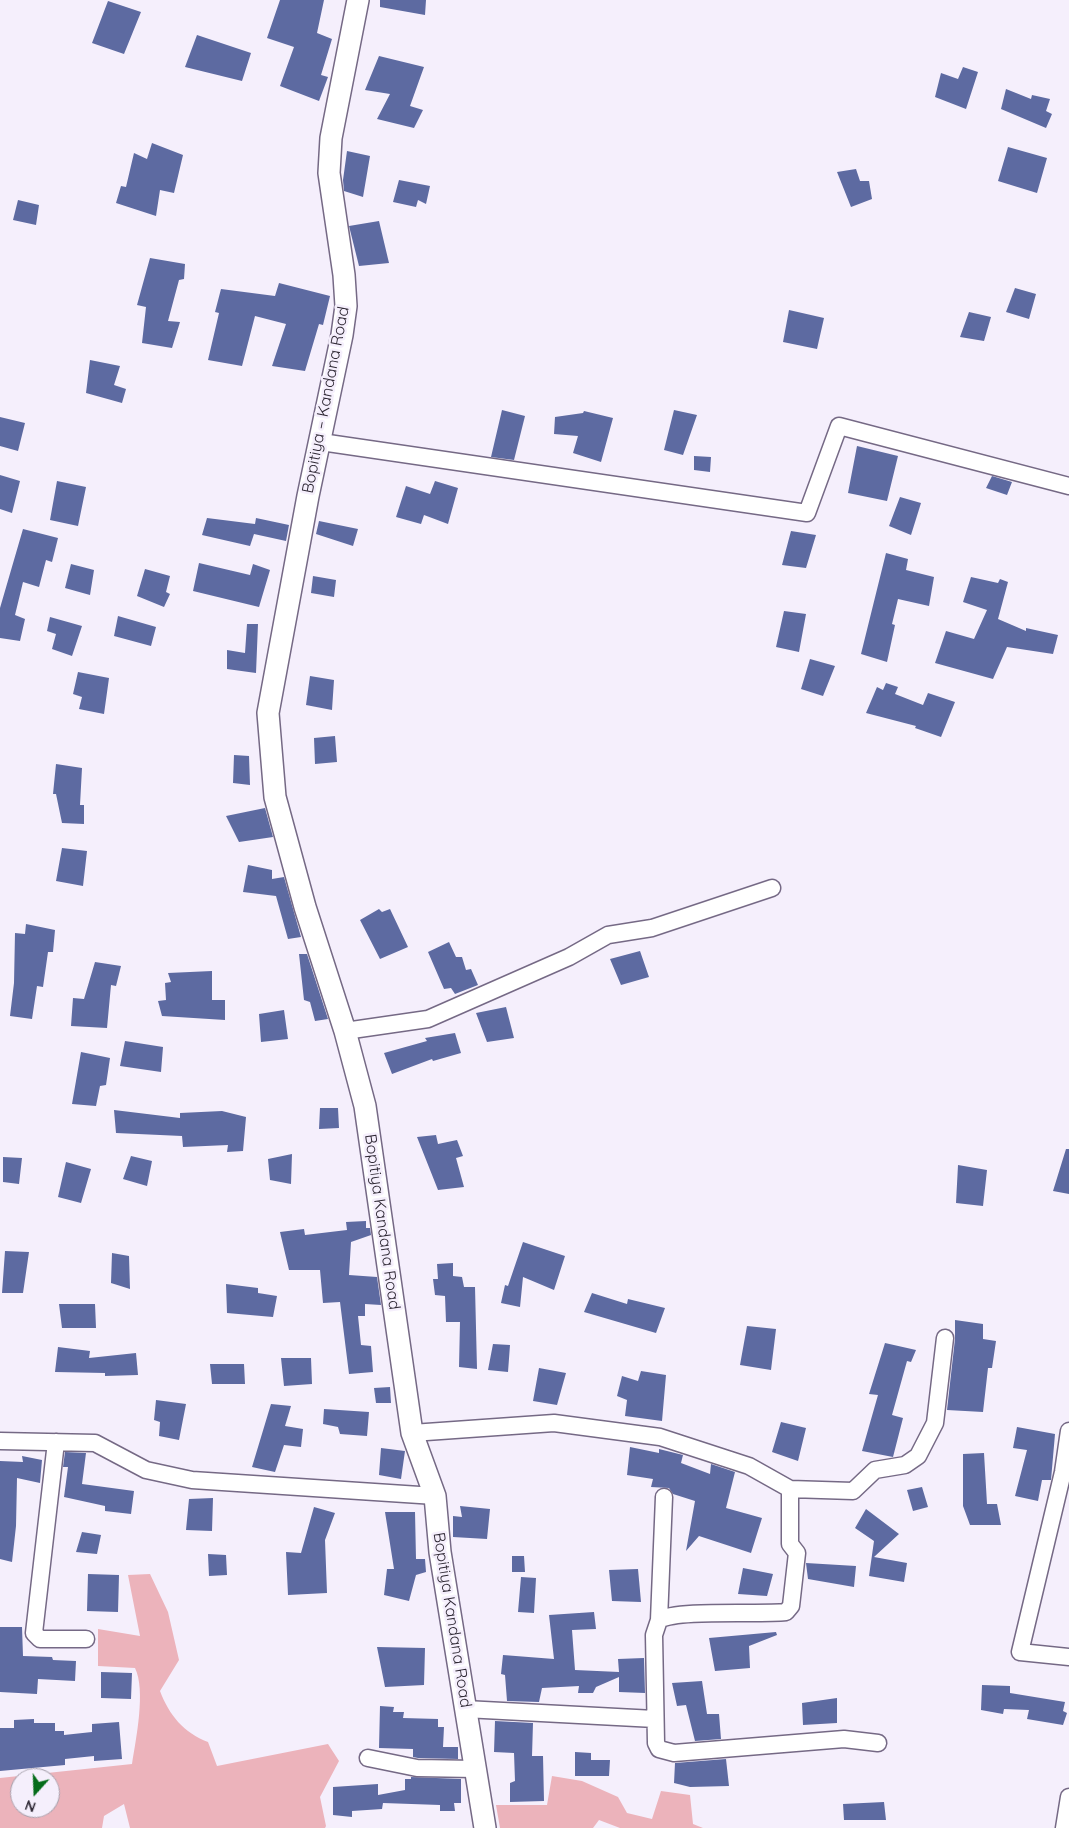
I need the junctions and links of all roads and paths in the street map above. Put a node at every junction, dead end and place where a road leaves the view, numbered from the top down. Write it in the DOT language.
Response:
graph roads {
  1 [pos="358,0"];
  2 [pos="321,442"];
  3 [pos="1069,486"];
  4 [pos="286,623"];
  5 [pos="772,888"];
  6 [pos="345,1031"];
  7 [pos="945,1338"];
  8 [pos="1069,1431"];
  9 [pos="412,1433"];
  10 [pos="0,1441"];
  11 [pos="56,1442"];
  12 [pos="790,1489"];
  13 [pos="434,1496"];
  14 [pos="664,1496"];
  15 [pos="659,1620"];
  16 [pos="86,1639"];
  17 [pos="1069,1657"];
  18 [pos="465,1709"];
  19 [pos="655,1719"];
  20 [pos="878,1742"];
  21 [pos="368,1758"];
  22 [pos="474,1769"];
  23 [pos="1069,1797"];
  24 [pos="485,1828"];
  25 [pos="1064,1828"];
  1 -- 2 [label="main road, Bopitiya – Kandana Road"];
  2 -- 3 [label="street"];
  2 -- 4 [label="main road, Bopitiya – Kandana Road"];
  4 -- 6 [label="main road, Bopitiya Kandana Road"];
  5 -- 6 [label="street"];
  6 -- 9 [label="main road, Bopitiya Kandana Road"];
  7 -- 12 [label="street"];
  8 -- 17 [label="street"];
  9 -- 12 [label="street"];
  9 -- 13 [label="main road, Bopitiya Kandana Road"];
  10 -- 11 [label="street"];
  11 -- 13 [label="street"];
  11 -- 16 [label="street"];
  12 -- 15 [label="street"];
  13 -- 18 [label="main road, Bopitiya Kandana Road"];
  14 -- 15 [label="street"];
  15 -- 19 [label="street"];
  18 -- 19 [label="street"];
  18 -- 22 [label="main road, Bopitiya Kandana Road"];
  19 -- 20 [label="street"];
  21 -- 22 [label="street"];
  22 -- 24 [label="main road, Bopitiya Kandana Road"];
  23 -- 25 [label="street"];
}
